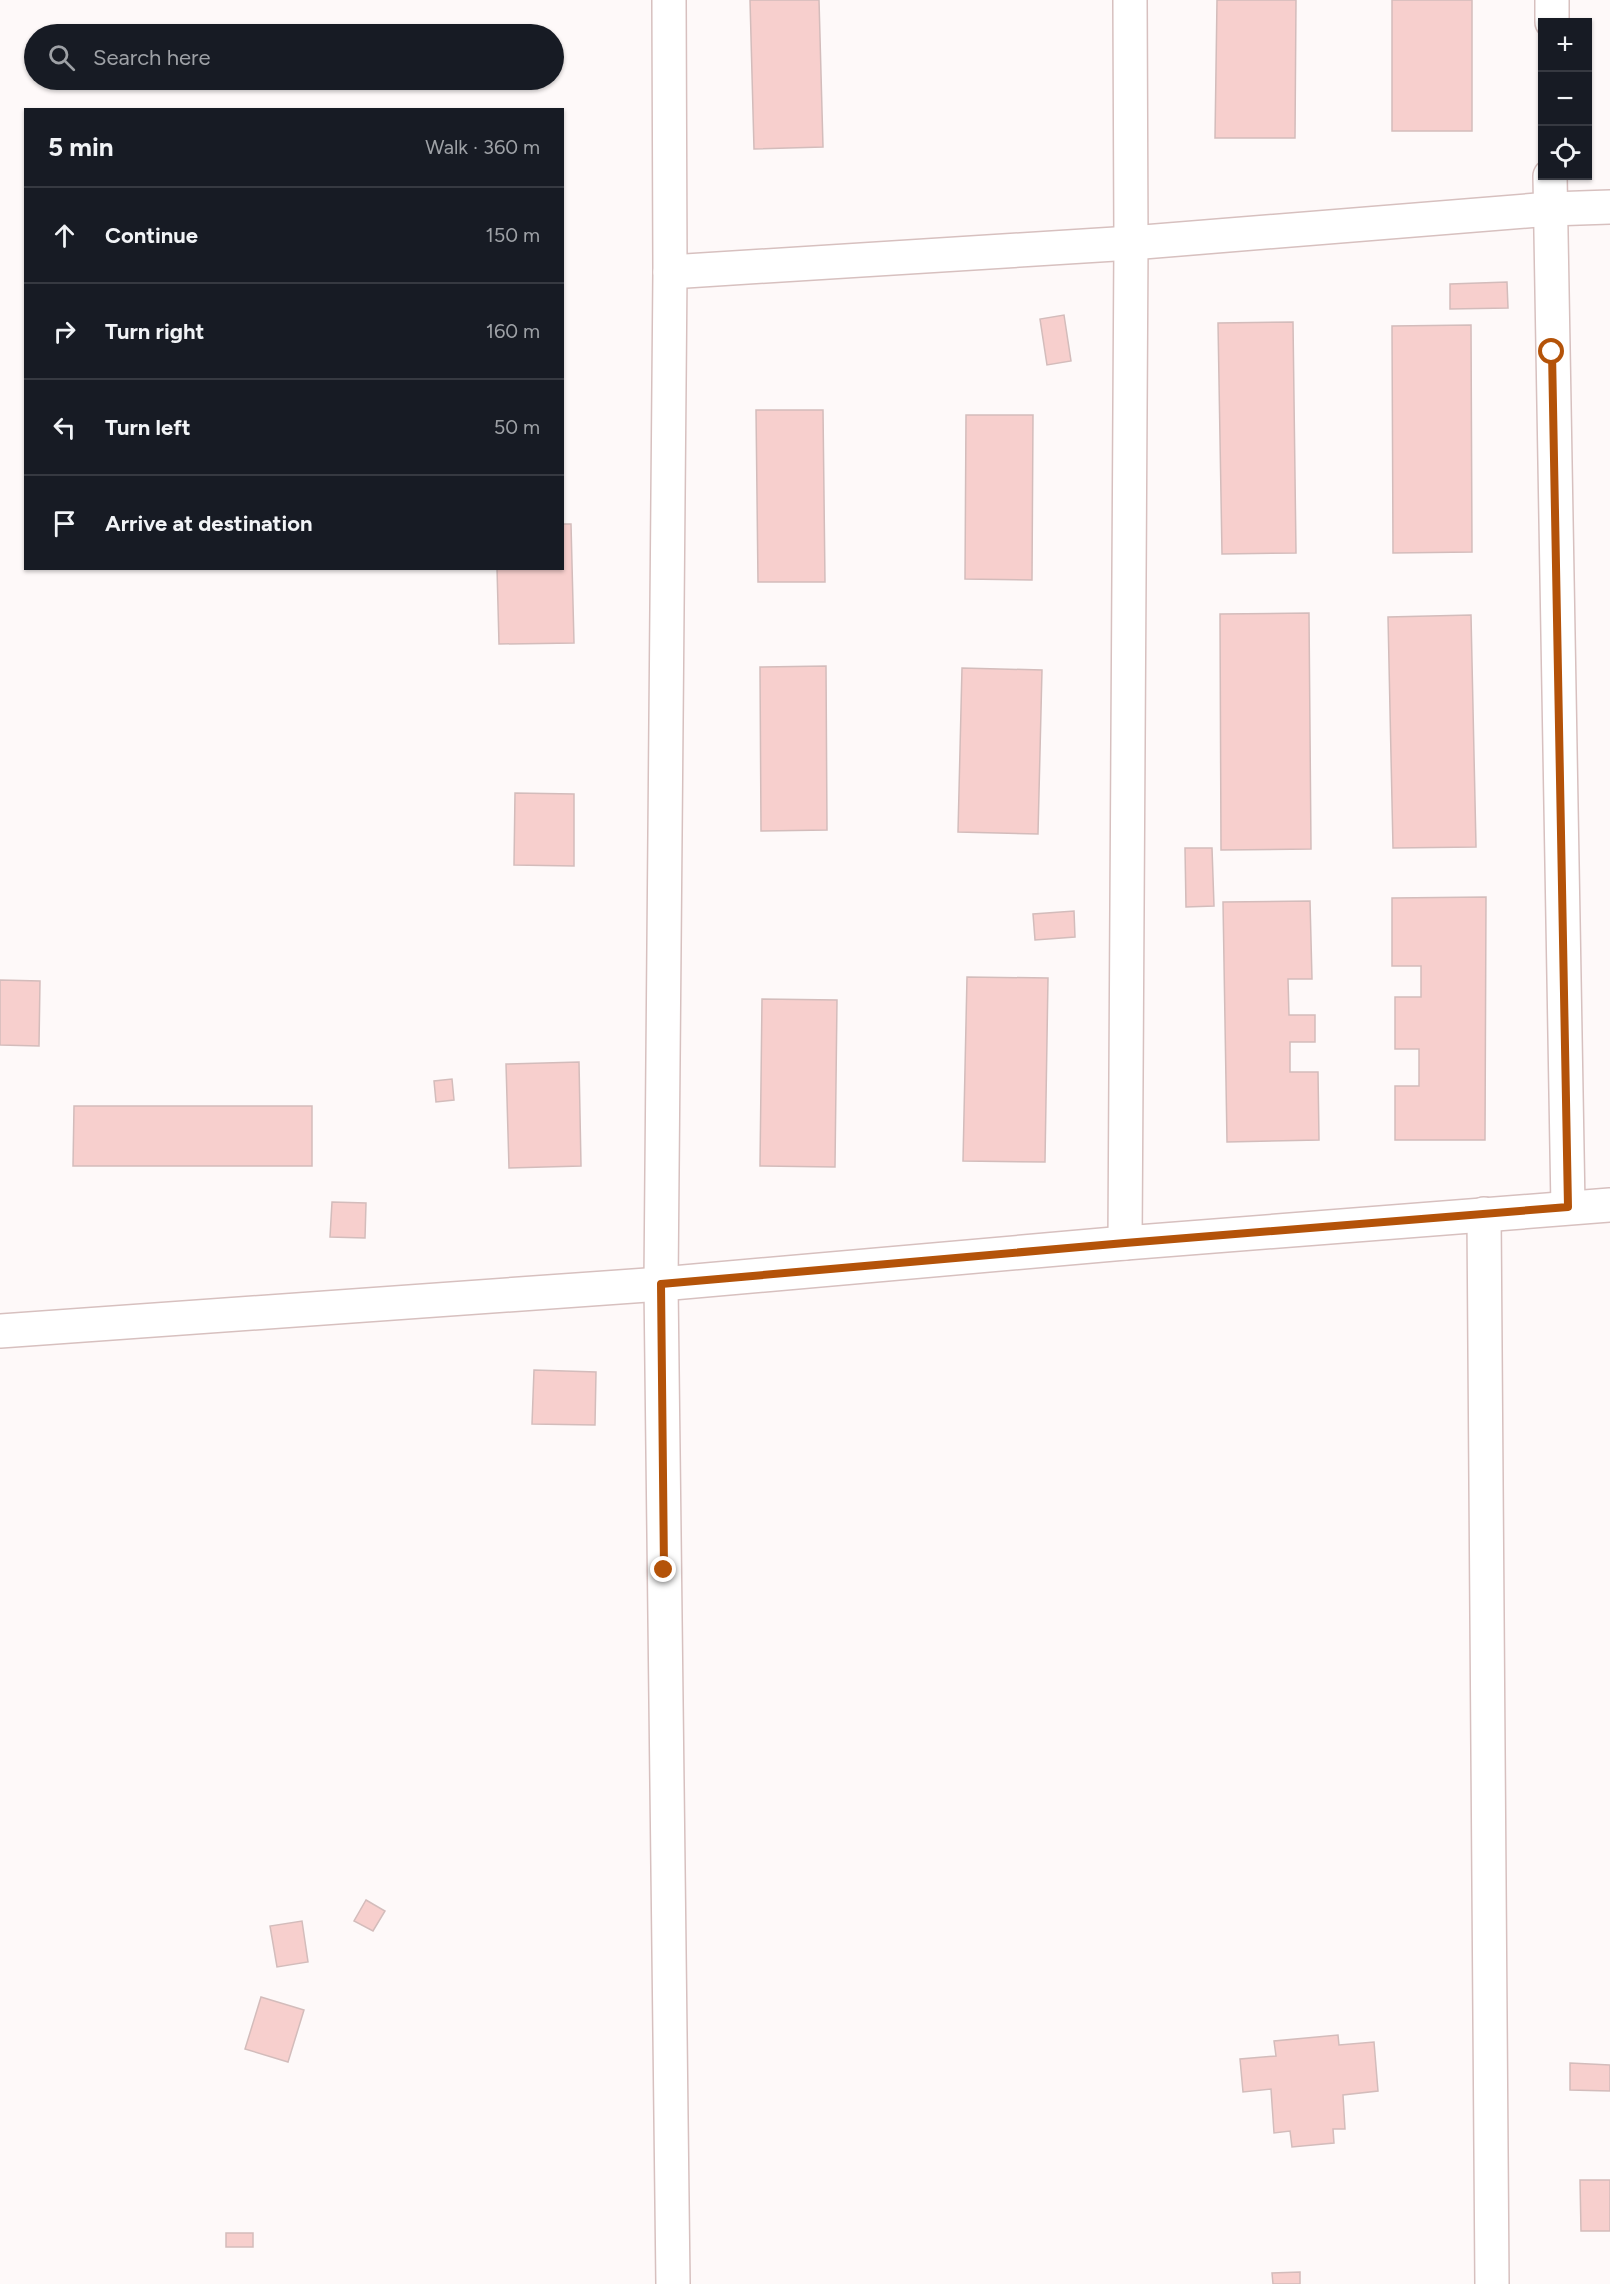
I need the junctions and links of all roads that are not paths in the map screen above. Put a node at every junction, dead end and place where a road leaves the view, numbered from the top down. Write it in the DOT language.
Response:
graph roads {
  1 [pos="669,0"];
  2 [pos="1130,0"];
  3 [pos="1552,0"];
  4 [pos="1552,18"];
  5 [pos="1550,180"];
  6 [pos="1610,207"];
  7 [pos="1550,209"];
  8 [pos="1131,243"];
  9 [pos="670,272"];
  10 [pos="1610,1204"];
  11 [pos="1568,1207"];
  12 [pos="1484,1214"];
  13 [pos="1125,1243"];
  14 [pos="661,1284"];
  15 [pos="0,1331"];
  16 [pos="673,2284"];
  17 [pos="1492,2284"];
  1 -- 9 [label="street"];
  2 -- 8 [label="street"];
  3 -- 4 [label="street"];
  5 -- 7 [label="street"];
  6 -- 7 [label="street"];
  7 -- 8 [label="street"];
  7 -- 11 [label="street"];
  8 -- 9 [label="street"];
  8 -- 13 [label="street"];
  9 -- 14 [label="street"];
  10 -- 11 [label="street"];
  11 -- 12 [label="street"];
  12 -- 13 [label="street"];
  12 -- 17 [label="street"];
  13 -- 14 [label="street"];
  14 -- 15 [label="street"];
  14 -- 16 [label="street"];
}
